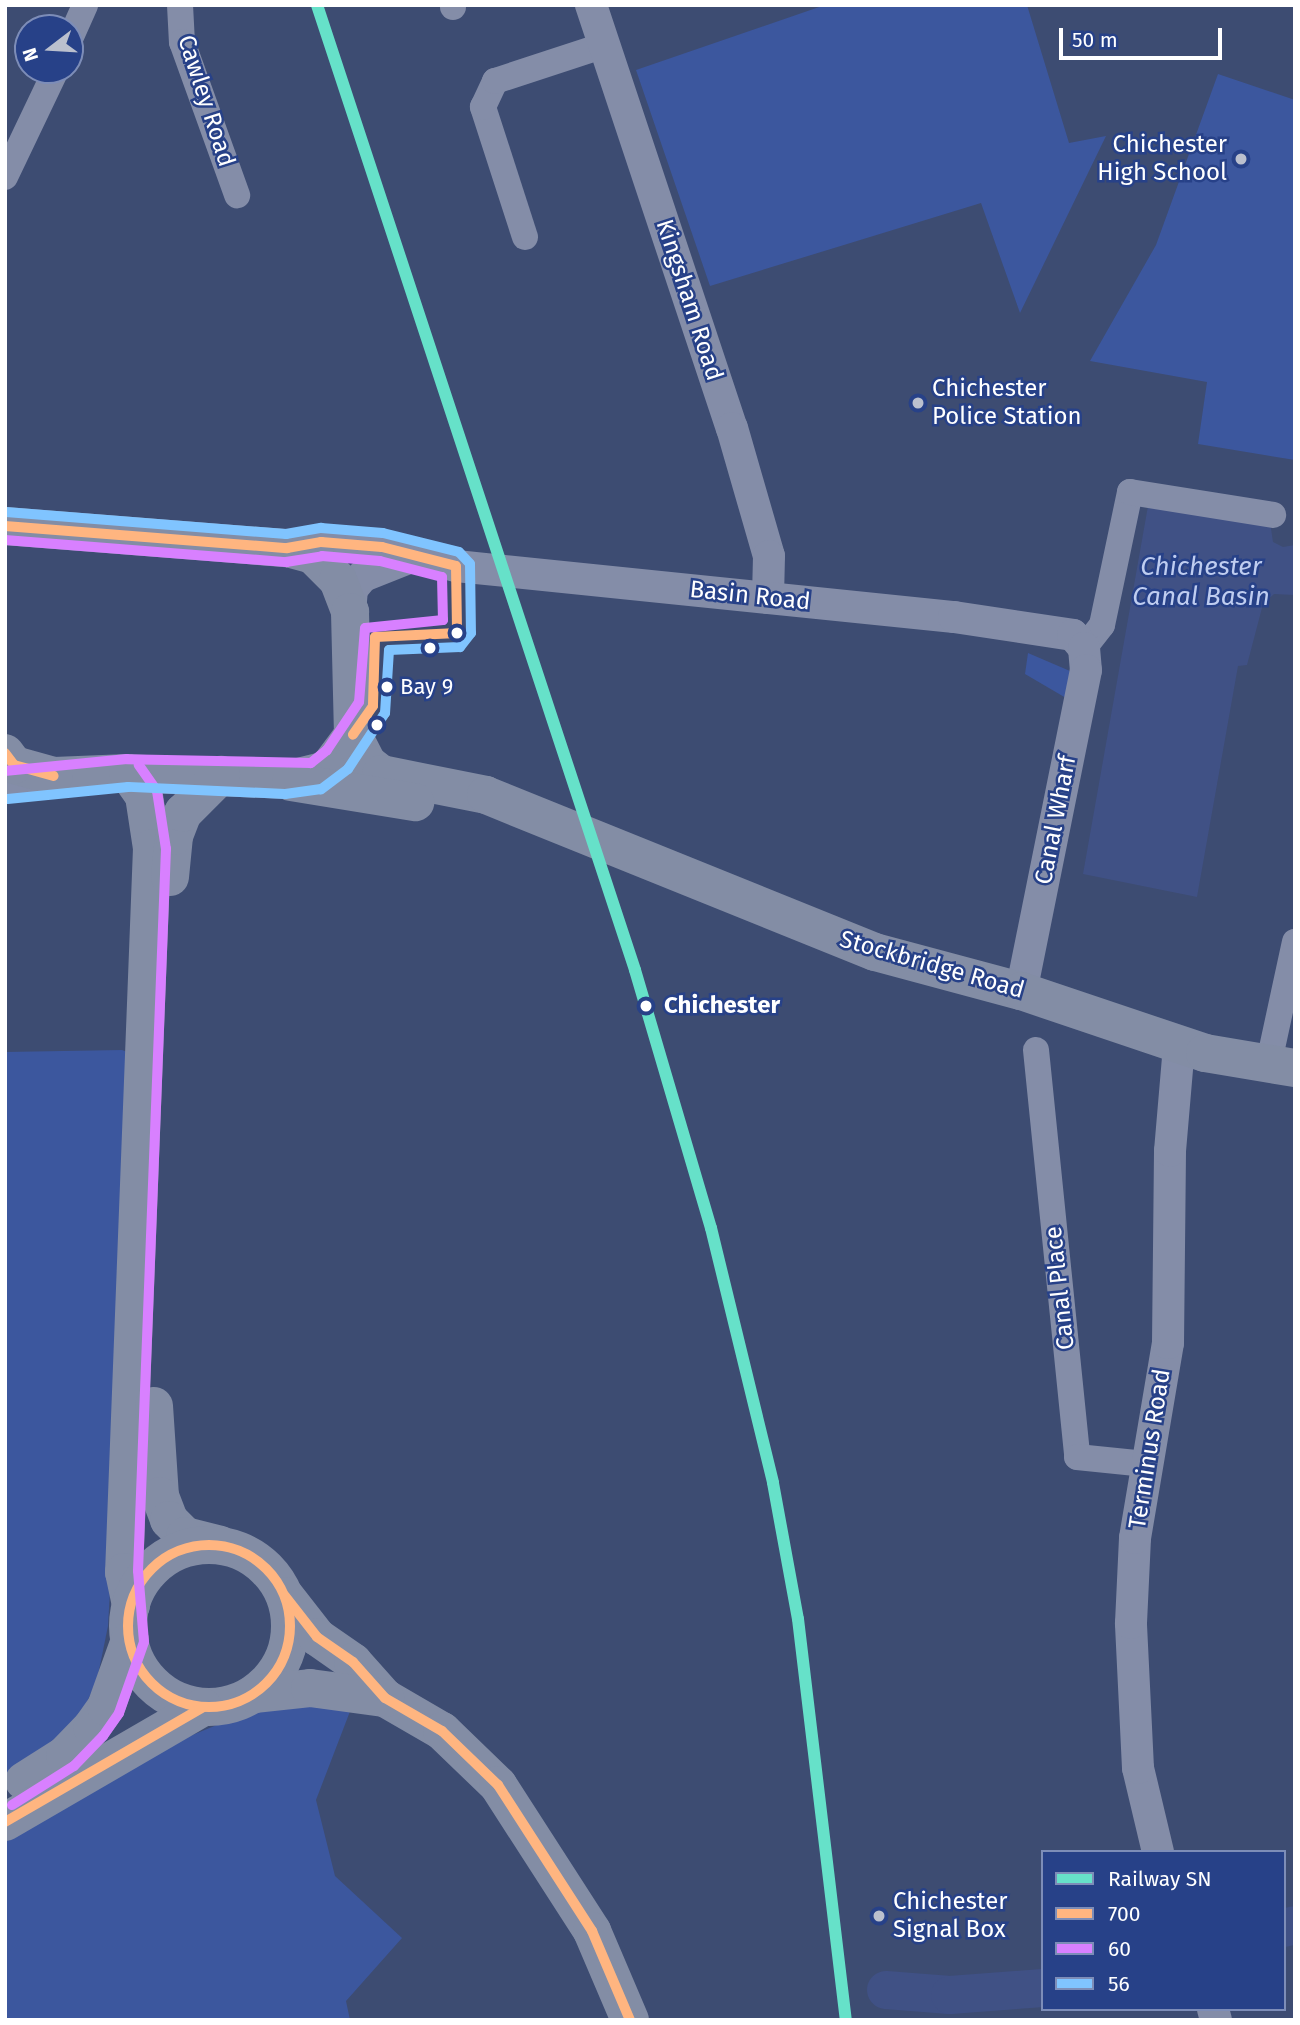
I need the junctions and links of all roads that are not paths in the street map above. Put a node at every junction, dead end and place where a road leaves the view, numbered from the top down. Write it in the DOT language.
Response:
graph roads {
  1 [pos="180,5"];
  2 [pos="591,5"];
  3 [pos="605,45"];
  4 [pos="49,84"];
  5 [pos="5,177"];
  6 [pos="237,195"];
  7 [pos="525,237"];
  8 [pos="1273,515"];
  9 [pos="5,526"];
  10 [pos="287,548"];
  11 [pos="411,557"];
  12 [pos="768,598"];
  13 [pos="350,612"];
  14 [pos="1084,648"];
  15 [pos="353,735"];
  16 [pos="5,753"];
  17 [pos="128,773"];
  18 [pos="222,775"];
  19 [pos="54,776"];
  20 [pos="286,780"];
  21 [pos="5,785"];
  22 [pos="523,812"];
  23 [pos="1295,942"];
  24 [pos="1021,991"];
  25 [pos="1179,1045"];
  26 [pos="1037,1050"];
  27 [pos="1282,1065"];
  28 [pos="1146,1464"];
  29 [pos="220,1545"];
  30 [pos="285,1596"];
  31 [pos="131,1622"];
  32 [pos="254,1694"];
  33 [pos="385,1698"];
  34 [pos="203,1707"];
  35 [pos="5,1793"];
  36 [pos="5,1822"];
  37 [pos="1158,1850"];
  38 [pos="630,2020"];
  1 -- 6 [label="street, Cawley Road"];
  2 -- 3 [label="street, Kingsham Road"];
  3 -- 7 [label="street"];
  3 -- 12 [label="street, Kingsham Road"];
  4 -- 5 [label="street"];
  8 -- 14 [label="street"];
  9 -- 10 [label="main road"];
  10 -- 11 [label="street, Basin Road"];
  10 -- 13 [label="main road"];
  11 -- 12 [label="street, Basin Road"];
  11 -- 13 [label="street"];
  12 -- 14 [label="street, Basin Road"];
  13 -- 15 [label="main road"];
  14 -- 24 [label="street, Canal Wharf"];
  15 -- 20 [label="main road"];
  15 -- 22 [label="main road, Stockbridge Road"];
  16 -- 19 [label="main road"];
  17 -- 18 [label="main road"];
  17 -- 19 [label="main road"];
  17 -- 31 [label="main road"];
  18 -- 20 [label="main road"];
  18 -- 29 [label="main road"];
  19 -- 21 [label="street"];
  20 -- 22 [label="main road"];
  22 -- 24 [label="main road, Stockbridge Road"];
  23 -- 27 [label="street"];
  24 -- 25 [label="main road, Stockbridge Road"];
  25 -- 27 [label="main road, Stockbridge Road"];
  25 -- 28 [label="street, Terminus Road"];
  26 -- 28 [label="street, Canal Place"];
  28 -- 37 [label="street, Terminus Road"];
  29 -- 30 [label="main road"];
  29 -- 31 [label="main road"];
  30 -- 32 [label="main road"];
  30 -- 33 [label="main road"];
  31 -- 34 [label="main road"];
  31 -- 35 [label="main road"];
  32 -- 33 [label="main road"];
  32 -- 34 [label="main road"];
  33 -- 38 [label="main road"];
  34 -- 36 [label="main road"];
}
